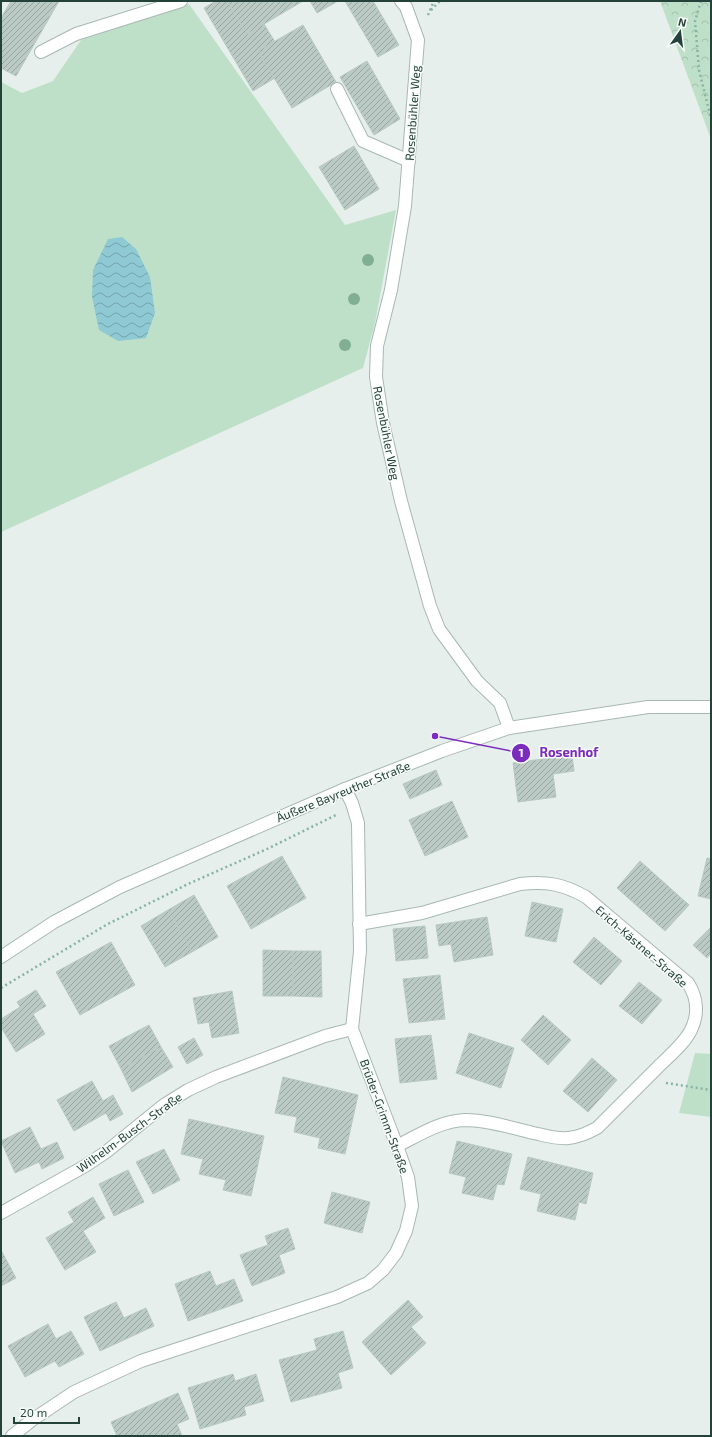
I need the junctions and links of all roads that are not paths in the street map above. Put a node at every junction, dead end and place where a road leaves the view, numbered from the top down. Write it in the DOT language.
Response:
graph roads {
  1 [pos="181,1"];
  2 [pos="401,1"];
  3 [pos="41,52"];
  4 [pos="337,89"];
  5 [pos="409,161"];
  6 [pos="711,707"];
  7 [pos="509,728"];
  8 [pos="345,789"];
  9 [pos="359,924"];
  10 [pos="1,957"];
  11 [pos="352,1028"];
  12 [pos="398,1146"];
  13 [pos="1,1213"];
  14 [pos="12,1436"];
  1 -- 3 [label="street"];
  2 -- 5 [label="street, Rosenbühler Weg"];
  4 -- 5 [label="street"];
  5 -- 7 [label="street, Rosenbühler Weg"];
  6 -- 7 [label="street, Äußere Bayreuther Straße"];
  7 -- 8 [label="street, Äußere Bayreuther Straße"];
  8 -- 9 [label="street, Brüder-Grimm-Straße"];
  8 -- 10 [label="street, Äußere Bayreuther Straße"];
  9 -- 11 [label="street, Brüder-Grimm-Straße"];
  9 -- 12 [label="street, Erich-Kästner-Straße"];
  11 -- 12 [label="street, Brüder-Grimm-Straße"];
  11 -- 13 [label="street, Wilhelm-Busch-Straße"];
  12 -- 14 [label="street, Brüder-Grimm-Straße"];
}
